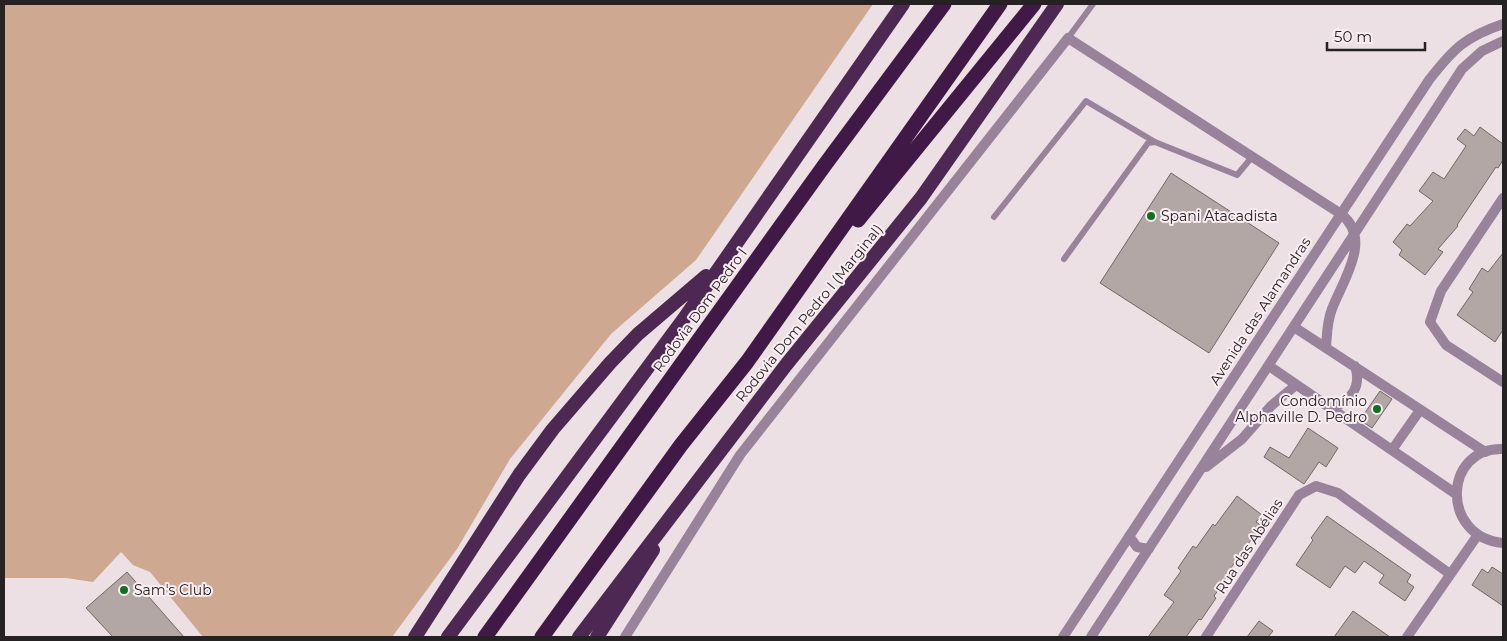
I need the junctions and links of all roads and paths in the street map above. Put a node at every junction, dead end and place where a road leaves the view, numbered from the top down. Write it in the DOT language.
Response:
graph roads {
  1 [pos="903,4"];
  2 [pos="942,4"];
  3 [pos="1000,4"];
  4 [pos="1034,4"];
  5 [pos="1056,4"];
  6 [pos="1093,4"];
  7 [pos="1503,24"];
  8 [pos="1068,38"];
  9 [pos="1503,41"];
  10 [pos="1155,142"];
  11 [pos="1252,158"];
  12 [pos="1503,198"];
  13 [pos="1341,214"];
  14 [pos="994,216"];
  15 [pos="1355,234"];
  16 [pos="1064,259"];
  17 [pos="720,264"];
  18 [pos="777,318"];
  19 [pos="1294,327"];
  20 [pos="1326,347"];
  21 [pos="1269,366"];
  22 [pos="1355,366"];
  23 [pos="1503,382"];
  24 [pos="1296,385"];
  25 [pos="1331,408"];
  26 [pos="1420,410"];
  27 [pos="1503,449"];
  28 [pos="1392,450"];
  29 [pos="1486,452"];
  30 [pos="1199,472"];
  31 [pos="691,488"];
  32 [pos="1456,494"];
  33 [pos="1129,536"];
  34 [pos="1477,536"];
  35 [pos="1503,543"];
  36 [pos="1149,549"];
  37 [pos="1450,574"];
  38 [pos="415,637"];
  39 [pos="448,637"];
  40 [pos="485,637"];
  41 [pos="542,637"];
  42 [pos="579,637"];
  43 [pos="597,637"];
  44 [pos="625,637"];
  45 [pos="1063,637"];
  46 [pos="1091,637"];
  47 [pos="1206,637"];
  48 [pos="1407,637"];
  1 -- 17 [label="highway, Rodovia Dom Pedro I"];
  2 -- 40 [label="highway, Rodovia Dom Pedro I"];
  3 -- 18 [label="highway"];
  4 -- 18 [label="highway"];
  5 -- 31 [label="highway, Rodovia Dom Pedro I (Marginal)"];
  6 -- 8 [label="lane"];
  7 -- 13 [label="street, Avenida das Alamandras"];
  8 -- 11 [label="street"];
  8 -- 44 [label="street"];
  9 -- 15 [label="street"];
  10 -- 11 [label="lane"];
  10 -- 14 [label="lane"];
  10 -- 16 [label="lane"];
  11 -- 13 [label="street"];
  12 -- 23 [label="street"];
  13 -- 15 [label="street"];
  13 -- 33 [label="street, Avenida das Alamandras"];
  15 -- 19 [label="street"];
  15 -- 20 [label="street"];
  17 -- 38 [label="highway"];
  17 -- 39 [label="highway, Rodovia Dom Pedro I"];
  18 -- 41 [label="highway"];
  19 -- 20 [label="street"];
  19 -- 21 [label="street"];
  20 -- 22 [label="street"];
  21 -- 24 [label="street"];
  21 -- 30 [label="street"];
  22 -- 25 [label="street"];
  22 -- 26 [label="street"];
  24 -- 25 [label="street"];
  24 -- 30 [label="street"];
  25 -- 28 [label="street"];
  26 -- 28 [label="street"];
  26 -- 29 [label="street"];
  27 -- 29 [label="street"];
  28 -- 32 [label="street"];
  29 -- 32 [label="street"];
  30 -- 36 [label="street"];
  31 -- 42 [label="highway, Rodovia Dom Pedro I (Marginal)"];
  31 -- 43 [label="highway"];
  32 -- 34 [label="street"];
  33 -- 36 [label="street"];
  33 -- 45 [label="street, Avenida das Alamandras"];
  34 -- 35 [label="street"];
  34 -- 37 [label="street"];
  36 -- 46 [label="street"];
  37 -- 47 [label="street, Rua das Abélias"];
  37 -- 48 [label="street"];
}
